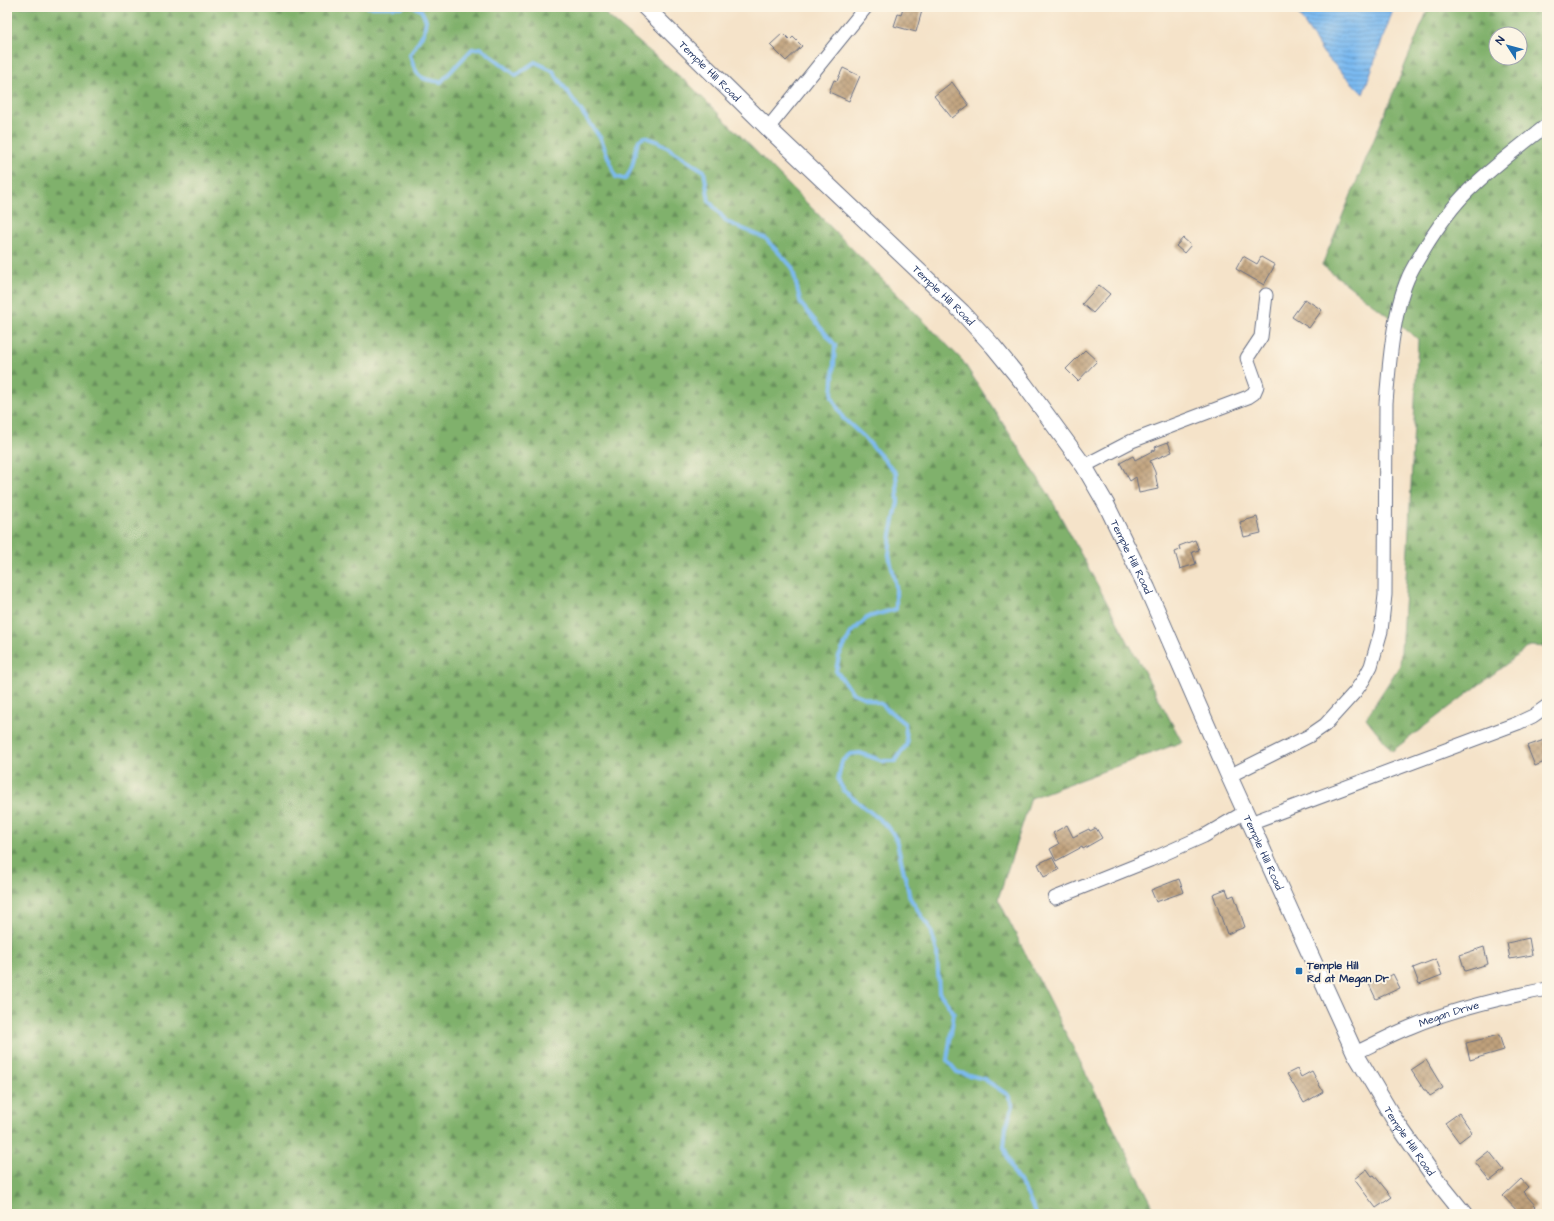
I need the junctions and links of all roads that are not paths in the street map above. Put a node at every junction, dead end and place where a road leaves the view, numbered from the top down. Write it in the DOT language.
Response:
graph roads {
  1 [pos="645,7"];
  2 [pos="866,7"];
  3 [pos="1547,125"];
  4 [pos="768,128"];
  5 [pos="1266,295"];
  6 [pos="1084,466"];
  7 [pos="1547,706"];
  8 [pos="1229,776"];
  9 [pos="1247,817"];
  10 [pos="1055,898"];
  11 [pos="1547,989"];
  12 [pos="1356,1053"];
  13 [pos="1464,1214"];
  1 -- 4 [label="main road, Temple Hill Road"];
  2 -- 4 [label="street"];
  3 -- 8 [label="street"];
  4 -- 6 [label="main road, Temple Hill Road"];
  5 -- 6 [label="street"];
  6 -- 8 [label="main road, Temple Hill Road"];
  7 -- 9 [label="street"];
  8 -- 9 [label="main road, Temple Hill Road"];
  9 -- 10 [label="street"];
  9 -- 12 [label="main road, Temple Hill Road"];
  11 -- 12 [label="street, Megan Drive"];
  12 -- 13 [label="main road, Temple Hill Road"];
}
